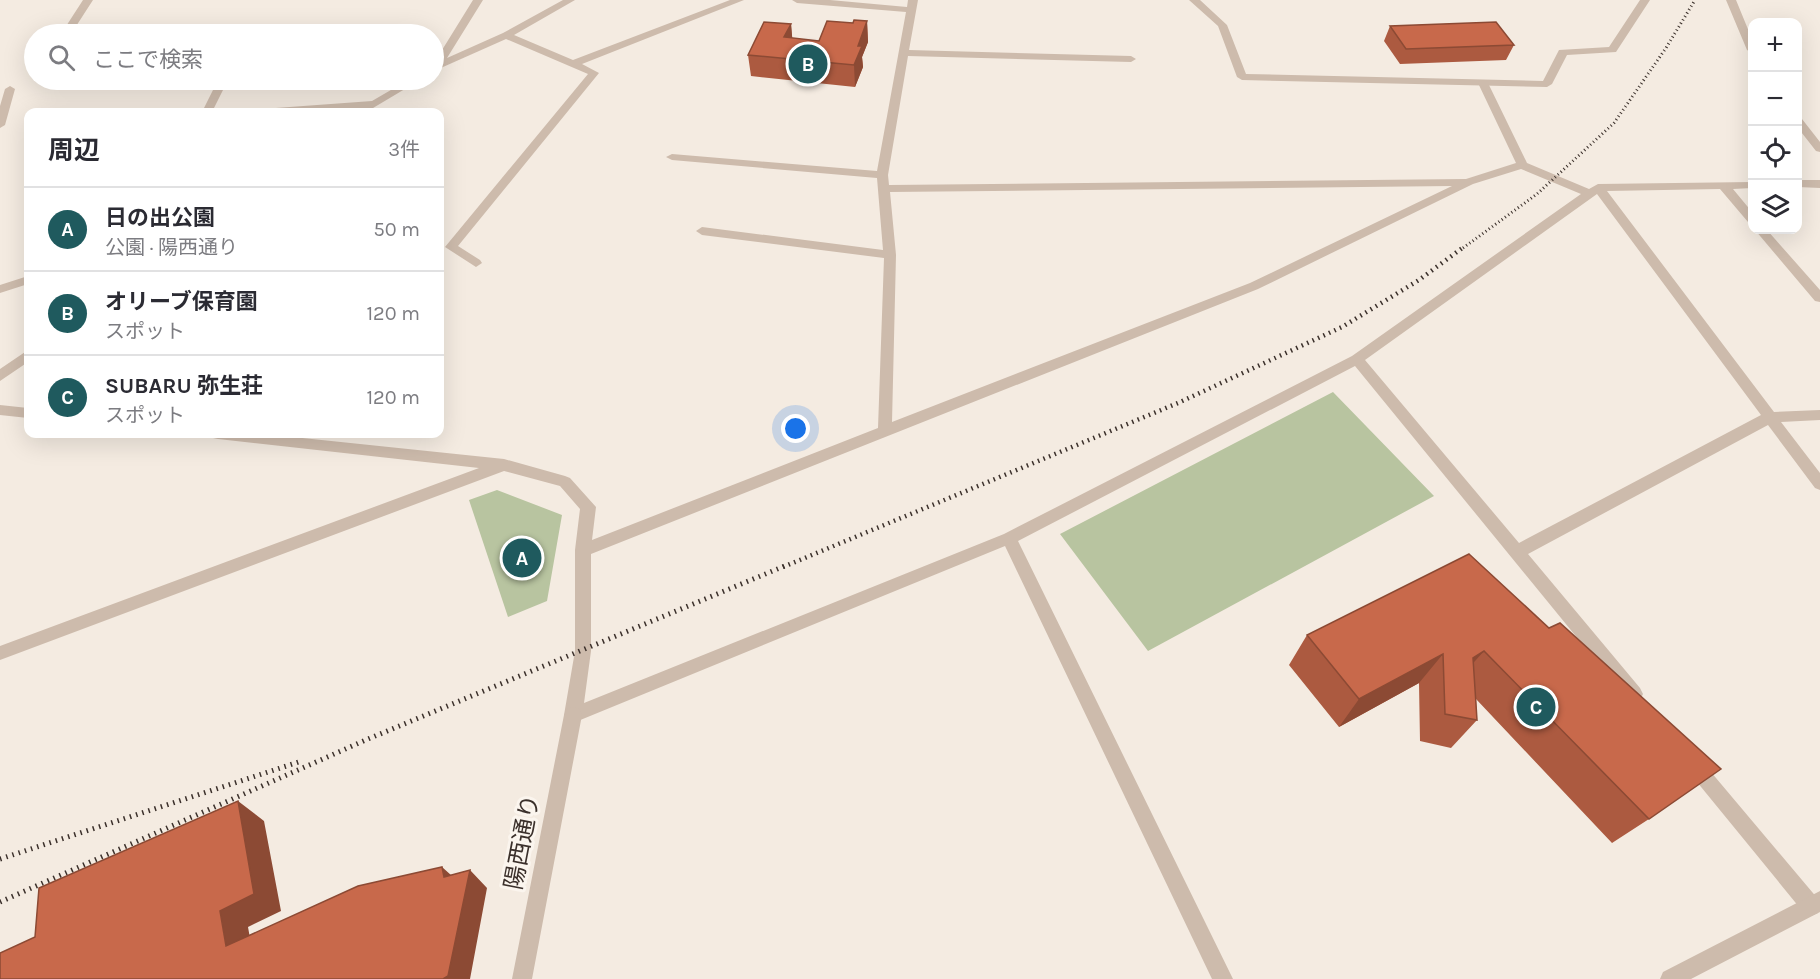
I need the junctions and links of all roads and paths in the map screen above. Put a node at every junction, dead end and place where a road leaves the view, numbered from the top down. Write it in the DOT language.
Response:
graph roads {
  1 [pos="88,0"];
  2 [pos="478,0"];
  3 [pos="570,0"];
  4 [pos="738,0"];
  5 [pos="797,0"];
  6 [pos="1194,0"];
  7 [pos="1645,0"];
  8 [pos="1731,0"];
  9 [pos="913,5"];
  10 [pos="72,24"];
  11 [pos="506,34"];
  12 [pos="1748,40"];
  13 [pos="444,53"];
  14 [pos="905,53"];
  15 [pos="1131,59"];
  16 [pos="444,63"];
  17 [pos="573,64"];
  18 [pos="1483,83"];
  19 [pos="10,89"];
  20 [pos="217,90"];
  21 [pos="398,90"];
  22 [pos="375,104"];
  23 [pos="209,108"];
  24 [pos="318,108"];
  25 [pos="368,108"];
  26 [pos="0,125"];
  27 [pos="1801,126"];
  28 [pos="1820,149"];
  29 [pos="672,157"];
  30 [pos="1522,165"];
  31 [pos="883,182"];
  32 [pos="1469,182"];
  33 [pos="1802,184"];
  34 [pos="1820,184"];
  35 [pos="1748,185"];
  36 [pos="1724,186"];
  37 [pos="1594,191"];
  38 [pos="1748,214"];
  39 [pos="702,231"];
  40 [pos="1764,234"];
  41 [pos="890,255"];
  42 [pos="476,262"];
  43 [pos="24,281"];
  44 [pos="0,289"];
  45 [pos="1820,298"];
  46 [pos="24,358"];
  47 [pos="1357,359"];
  48 [pos="0,376"];
  49 [pos="0,410"];
  50 [pos="24,413"];
  51 [pos="1820,415"];
  52 [pos="1770,417"];
  53 [pos="885,432"];
  54 [pos="255,438"];
  55 [pos="504,465"];
  56 [pos="1820,484"];
  57 [pos="1009,538"];
  58 [pos="584,550"];
  59 [pos="1517,552"];
  60 [pos="0,653"];
  61 [pos="1645,706"];
  62 [pos="573,715"];
  63 [pos="1683,752"];
  64 [pos="1815,904"];
  65 [pos="522,979"];
  66 [pos="1223,979"];
  67 [pos="1670,979"];
  1 -- 10 [label="street"];
  2 -- 13 [label="street"];
  3 -- 11 [label="street"];
  4 -- 17 [label="street"];
  5 -- 9 [label="street"];
  6 -- 18 [label="street"];
  7 -- 18 [label="street"];
  8 -- 12 [label="street"];
  9 -- 14 [label="street"];
  11 -- 16 [label="street"];
  11 -- 17 [label="street"];
  14 -- 15 [label="street"];
  14 -- 31 [label="street"];
  17 -- 42 [label="street"];
  18 -- 30 [label="street"];
  19 -- 26 [label="street"];
  20 -- 23 [label="street"];
  21 -- 22 [label="street"];
  22 -- 24 [label="street"];
  22 -- 25 [label="street"];
  27 -- 28 [label="street"];
  29 -- 31 [label="street"];
  30 -- 32 [label="street"];
  30 -- 37 [label="street"];
  31 -- 32 [label="street"];
  31 -- 41 [label="street"];
  32 -- 53 [label="street"];
  33 -- 34 [label="street"];
  35 -- 36 [label="street"];
  36 -- 37 [label="street"];
  36 -- 38 [label="street"];
  37 -- 47 [label="street"];
  37 -- 52 [label="street"];
  39 -- 41 [label="street"];
  40 -- 45 [label="street"];
  41 -- 53 [label="street"];
  43 -- 44 [label="street"];
  46 -- 48 [label="street"];
  47 -- 57 [label="street"];
  47 -- 59 [label="street"];
  49 -- 50 [label="street"];
  51 -- 52 [label="street"];
  52 -- 56 [label="street"];
  52 -- 59 [label="street"];
  53 -- 58 [label="street"];
  54 -- 55 [label="street, 陽西通り"];
  55 -- 58 [label="street, 陽西通り"];
  55 -- 60 [label="street"];
  57 -- 62 [label="street"];
  57 -- 66 [label="street"];
  58 -- 62 [label="street, 陽西通り"];
  59 -- 61 [label="street"];
  62 -- 65 [label="street, 陽西通り"];
  63 -- 64 [label="street"];
  64 -- 67 [label="street"];
}
